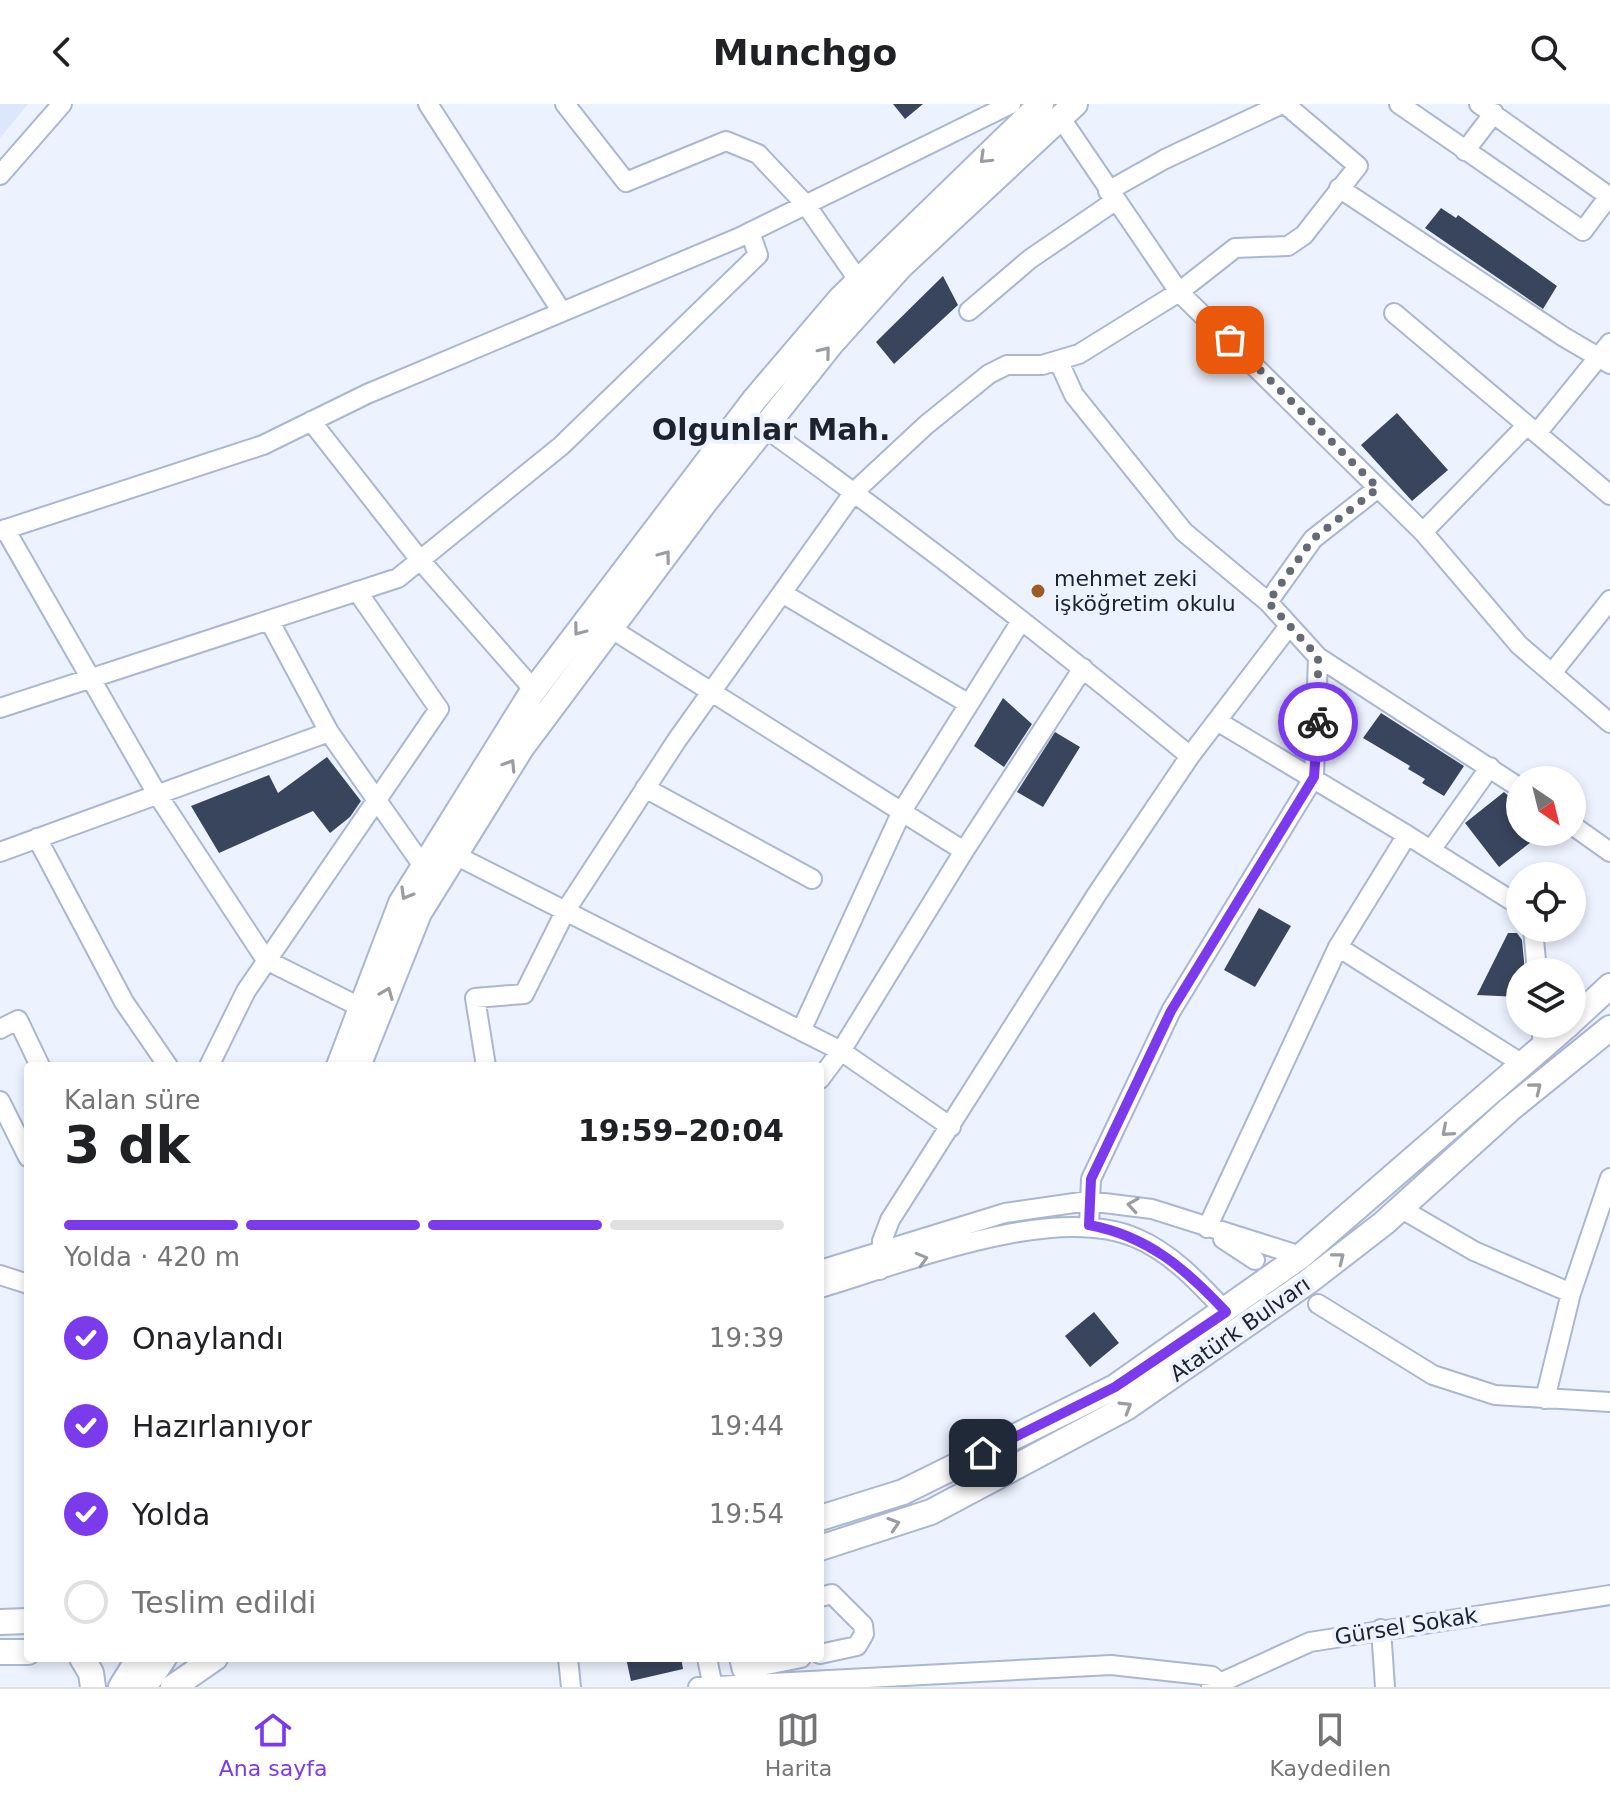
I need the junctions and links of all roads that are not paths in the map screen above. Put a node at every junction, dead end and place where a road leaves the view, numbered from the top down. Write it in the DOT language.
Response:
graph roads {
  1 [pos="62,104"];
  2 [pos="428,104"];
  3 [pos="565,104"];
  4 [pos="1011,104"];
  5 [pos="1284,104"];
  6 [pos="1399,104"];
  7 [pos="1059,108"];
  8 [pos="1487,108"];
  9 [pos="979,110"];
  10 [pos="1465,151"];
  11 [pos="0,175"];
  12 [pos="1339,188"];
  13 [pos="1111,196"];
  14 [pos="1610,196"];
  15 [pos="806,205"];
  16 [pos="750,232"];
  17 [pos="859,281"];
  18 [pos="1179,292"];
  19 [pos="969,311"];
  20 [pos="562,312"];
  21 [pos="1394,313"];
  22 [pos="1607,355"];
  23 [pos="1059,362"];
  24 [pos="311,421"];
  25 [pos="764,427"];
  26 [pos="1532,429"];
  27 [pos="1378,488"];
  28 [pos="854,492"];
  29 [pos="1610,495"];
  30 [pos="3,530"];
  31 [pos="1423,532"];
  32 [pos="420,560"];
  33 [pos="357,591"];
  34 [pos="782,593"];
  35 [pos="1610,600"];
  36 [pos="1268,602"];
  37 [pos="269,620"];
  38 [pos="1021,621"];
  39 [pos="1289,626"];
  40 [pos="610,628"];
  41 [pos="1318,657"];
  42 [pos="1083,668"];
  43 [pos="1552,673"];
  44 [pos="90,679"];
  45 [pos="534,690"];
  46 [pos="713,690"];
  47 [pos="969,704"];
  48 [pos="0,708"];
  49 [pos="1217,721"];
  50 [pos="1610,723"];
  51 [pos="329,732"];
  52 [pos="1190,756"];
  53 [pos="1490,767"];
  54 [pos="1314,777"];
  55 [pos="1506,778"];
  56 [pos="645,788"];
  57 [pos="157,794"];
  58 [pos="379,801"];
  59 [pos="902,811"];
  60 [pos="1407,835"];
  61 [pos="1586,835"];
  62 [pos="37,838"];
  63 [pos="1431,850"];
  64 [pos="964,851"];
  65 [pos="0,852"];
  66 [pos="1610,852"];
  67 [pos="455,855"];
  68 [pos="423,866"];
  69 [pos="812,879"];
  70 [pos="1506,897"];
  71 [pos="566,910"];
  72 [pos="1338,947"];
  73 [pos="266,960"];
  74 [pos="1610,986"];
  75 [pos="360,1007"];
  76 [pos="1586,1008"];
  77 [pos="1610,1028"];
  78 [pos="0,1029"];
  79 [pos="801,1031"];
  80 [pos="1541,1038"];
  81 [pos="841,1051"];
  82 [pos="38,1062"];
  83 [pos="165,1062"];
  84 [pos="211,1062"];
  85 [pos="340,1062"];
  86 [pos="360,1062"];
  87 [pos="485,1062"];
  88 [pos="1524,1065"];
  89 [pos="824,1074"];
  90 [pos="0,1101"];
  91 [pos="951,1127"];
  92 [pos="24,1149"];
  93 [pos="1610,1178"];
  94 [pos="1088,1201"];
  95 [pos="1400,1208"];
  96 [pos="1089,1225"];
  97 [pos="1207,1228"];
  98 [pos="881,1251"];
  99 [pos="1301,1256"];
  100 [pos="1255,1260"];
  101 [pos="824,1269"];
  102 [pos="880,1270"];
  103 [pos="0,1275"];
  104 [pos="24,1283"];
  105 [pos="824,1287"];
  106 [pos="1571,1293"];
  107 [pos="1318,1304"];
  108 [pos="1226,1312"];
  109 [pos="1545,1399"];
  110 [pos="1610,1402"];
  111 [pos="824,1517"];
  112 [pos="824,1547"];
  113 [pos="1610,1595"];
  114 [pos="824,1596"];
  115 [pos="24,1621"];
  116 [pos="0,1622"];
  117 [pos="1381,1629"];
  118 [pos="0,1652"];
  119 [pos="24,1652"];
  120 [pos="824,1653"];
  121 [pos="84,1662"];
  122 [pos="137,1662"];
  123 [pos="161,1662"];
  124 [pos="209,1662"];
  125 [pos="568,1662"];
  126 [pos="708,1662"];
  127 [pos="740,1662"];
  128 [pos="781,1662"];
  129 [pos="948,1680"];
  130 [pos="1219,1685"];
  131 [pos="93,1687"];
  132 [pos="121,1687"];
  133 [pos="144,1687"];
  134 [pos="173,1687"];
  135 [pos="571,1687"];
  136 [pos="698,1687"];
  137 [pos="713,1687"];
  138 [pos="1385,1687"];
  1 -- 11 [label="street"];
  2 -- 20 [label="street"];
  3 -- 15 [label="street"];
  4 -- 9 [label="street"];
  5 -- 12 [label="street"];
  5 -- 13 [label="street"];
  6 -- 10 [label="street"];
  7 -- 13 [label="street"];
  7 -- 17 [label="main road, one-way"];
  25 -- 7 [label="main road, one-way"];
  8 -- 10 [label="street"];
  8 -- 14 [label="street"];
  9 -- 15 [label="street"];
  10 -- 14 [label="street"];
  12 -- 18 [label="street"];
  12 -- 22 [label="street"];
  13 -- 18 [label="street"];
  13 -- 19 [label="street"];
  15 -- 16 [label="street"];
  15 -- 17 [label="street"];
  16 -- 20 [label="street"];
  16 -- 32 [label="street"];
  17 -- 45 [label="main road, one-way"];
  18 -- 23 [label="street"];
  18 -- 27 [label="street"];
  20 -- 24 [label="street"];
  21 -- 26 [label="street"];
  22 -- 26 [label="street"];
  23 -- 28 [label="street"];
  23 -- 36 [label="street"];
  24 -- 30 [label="street"];
  24 -- 32 [label="street"];
  25 -- 28 [label="street"];
  40 -- 25 [label="main road, one-way"];
  26 -- 29 [label="street"];
  26 -- 31 [label="street"];
  27 -- 31 [label="street"];
  27 -- 36 [label="street"];
  28 -- 34 [label="street"];
  28 -- 38 [label="street"];
  30 -- 44 [label="street"];
  31 -- 43 [label="street"];
  32 -- 33 [label="street"];
  32 -- 45 [label="street"];
  33 -- 37 [label="street"];
  33 -- 58 [label="street"];
  34 -- 46 [label="street"];
  34 -- 47 [label="street"];
  35 -- 43 [label="street"];
  36 -- 39 [label="street"];
  37 -- 44 [label="street"];
  37 -- 51 [label="street"];
  38 -- 42 [label="street"];
  38 -- 47 [label="street"];
  39 -- 41 [label="street"];
  39 -- 49 [label="street"];
  40 -- 46 [label="street"];
  67 -- 40 [label="main road, one-way"];
  41 -- 53 [label="street"];
  41 -- 54 [label="street"];
  42 -- 52 [label="street"];
  42 -- 64 [label="street"];
  43 -- 50 [label="street"];
  44 -- 48 [label="street"];
  44 -- 57 [label="street"];
  45 -- 68 [label="main road"];
  46 -- 56 [label="street"];
  46 -- 59 [label="street"];
  47 -- 59 [label="street"];
  49 -- 52 [label="street"];
  49 -- 54 [label="street"];
  51 -- 57 [label="street"];
  51 -- 58 [label="street"];
  52 -- 91 [label="street"];
  53 -- 55 [label="street"];
  53 -- 63 [label="street"];
  54 -- 60 [label="street"];
  54 -- 94 [label="street"];
  56 -- 69 [label="street"];
  56 -- 71 [label="street"];
  57 -- 62 [label="street"];
  57 -- 73 [label="street"];
  58 -- 68 [label="street"];
  58 -- 73 [label="street"];
  59 -- 64 [label="street"];
  59 -- 79 [label="street"];
  60 -- 63 [label="street"];
  60 -- 72 [label="street"];
  61 -- 66 [label="street"];
  62 -- 65 [label="street"];
  62 -- 83 [label="street"];
  63 -- 70 [label="street"];
  64 -- 81 [label="street"];
  67 -- 71 [label="street"];
  86 -- 67 [label="main road, one-way"];
  68 -- 75 [label="main road, one-way"];
  71 -- 79 [label="street"];
  71 -- 87 [label="street"];
  72 -- 88 [label="street"];
  72 -- 97 [label="street"];
  73 -- 75 [label="street"];
  73 -- 84 [label="street"];
  74 -- 76 [label="main road, Atatürk Bulvarı"];
  75 -- 85 [label="main road"];
  95 -- 77 [label="main road, Atatürk Bulvarı, one-way"];
  78 -- 82 [label="street"];
  79 -- 81 [label="street"];
  80 -- 88 [label="main road, Atatürk Bulvarı"];
  81 -- 89 [label="street"];
  81 -- 91 [label="street"];
  88 -- 99 [label="main road, Atatürk Bulvarı, one-way"];
  90 -- 92 [label="street"];
  91 -- 98 [label="street"];
  93 -- 106 [label="street"];
  94 -- 96 [label="street"];
  97 -- 94 [label="street, one-way"];
  94 -- 98 [label="street"];
  95 -- 106 [label="street"];
  112 -- 95 [label="main road, Atatürk Bulvarı, one-way"];
  102 -- 96 [label="street, one-way"];
  96 -- 108 [label="street"];
  97 -- 99 [label="street"];
  97 -- 100 [label="street"];
  98 -- 101 [label="street"];
  98 -- 102 [label="street"];
  99 -- 108 [label="main road, Atatürk Bulvarı"];
  102 -- 105 [label="street"];
  103 -- 104 [label="street"];
  106 -- 109 [label="street"];
  107 -- 109 [label="street"];
  108 -- 111 [label="main road, Atatürk Bulvarı"];
  109 -- 110 [label="street"];
  113 -- 117 [label="street, Gürsel Sokak"];
  114 -- 120 [label="street"];
  115 -- 116 [label="main road"];
  117 -- 130 [label="street, Gürsel Sokak"];
  117 -- 138 [label="street"];
  118 -- 119 [label="main road"];
  121 -- 131 [label="main road"];
  122 -- 132 [label="main road"];
  123 -- 133 [label="main road"];
  124 -- 134 [label="main road"];
  125 -- 135 [label="street"];
  126 -- 137 [label="street"];
  127 -- 128 [label="street"];
  129 -- 130 [label="street"];
  129 -- 137 [label="street"];
  136 -- 137 [label="street"];
}
